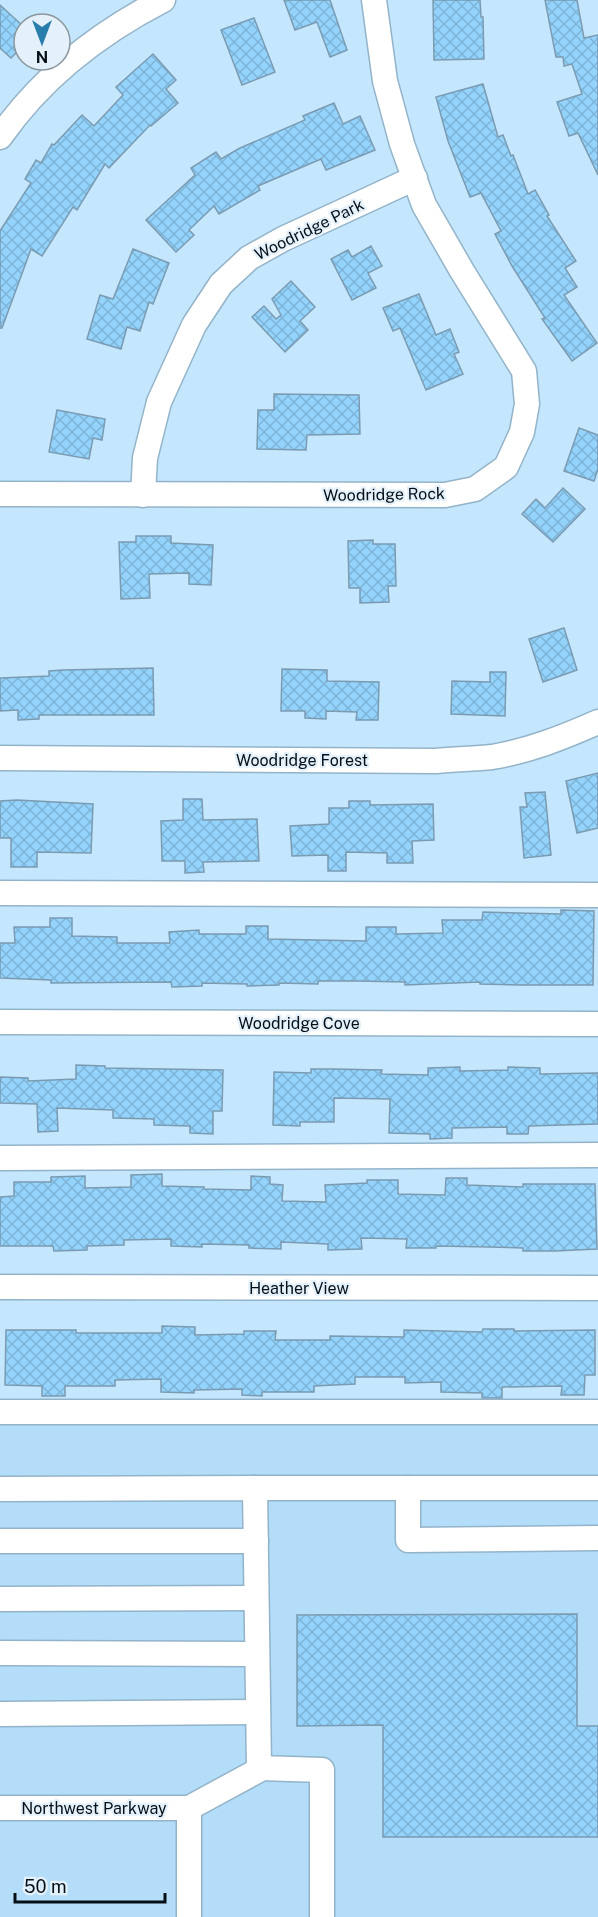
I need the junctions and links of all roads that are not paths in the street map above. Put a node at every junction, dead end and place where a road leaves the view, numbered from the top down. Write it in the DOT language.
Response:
graph roads {
  1 [pos="163,0"];
  2 [pos="374,0"];
  3 [pos="0,137"];
  4 [pos="415,178"];
  5 [pos="0,494"];
  6 [pos="143,495"];
  7 [pos="598,722"];
  8 [pos="0,758"];
  9 [pos="0,893"];
  10 [pos="598,895"];
  11 [pos="0,1022"];
  12 [pos="598,1024"];
  13 [pos="598,1155"];
  14 [pos="0,1158"];
  15 [pos="0,1287"];
  16 [pos="598,1288"];
  17 [pos="0,1412"];
  18 [pos="598,1412"];
  19 [pos="255,1488"];
  20 [pos="408,1488"];
  21 [pos="598,1488"];
  22 [pos="0,1489"];
  23 [pos="598,1538"];
  24 [pos="0,1541"];
  25 [pos="256,1541"];
  26 [pos="256,1598"];
  27 [pos="0,1599"];
  28 [pos="0,1653"];
  29 [pos="257,1654"];
  30 [pos="258,1712"];
  31 [pos="0,1714"];
  32 [pos="259,1768"];
  33 [pos="0,1808"];
  34 [pos="189,1808"];
  35 [pos="189,1917"];
  36 [pos="322,1917"];
  1 -- 3 [label="street"];
  2 -- 4 [label="street, Woodridge Rock"];
  4 -- 6 [label="street, Woodridge Park"];
  4 -- 6 [label="street, Woodridge Rock"];
  5 -- 6 [label="street, Woodridge Rock"];
  7 -- 8 [label="street, Woodridge Forest"];
  9 -- 10 [label="street"];
  11 -- 12 [label="street, Woodridge Cove"];
  13 -- 14 [label="street"];
  15 -- 16 [label="street, Heather View"];
  17 -- 18 [label="street"];
  19 -- 20 [label="street"];
  19 -- 22 [label="street"];
  19 -- 25 [label="street"];
  20 -- 21 [label="street"];
  20 -- 23 [label="street"];
  24 -- 25 [label="street"];
  25 -- 26 [label="street"];
  26 -- 27 [label="street"];
  26 -- 29 [label="street"];
  28 -- 29 [label="street"];
  29 -- 30 [label="street"];
  30 -- 31 [label="street"];
  30 -- 32 [label="street"];
  32 -- 34 [label="street"];
  32 -- 36 [label="street"];
  33 -- 34 [label="street, Northwest Parkway"];
  34 -- 35 [label="street"];
}
